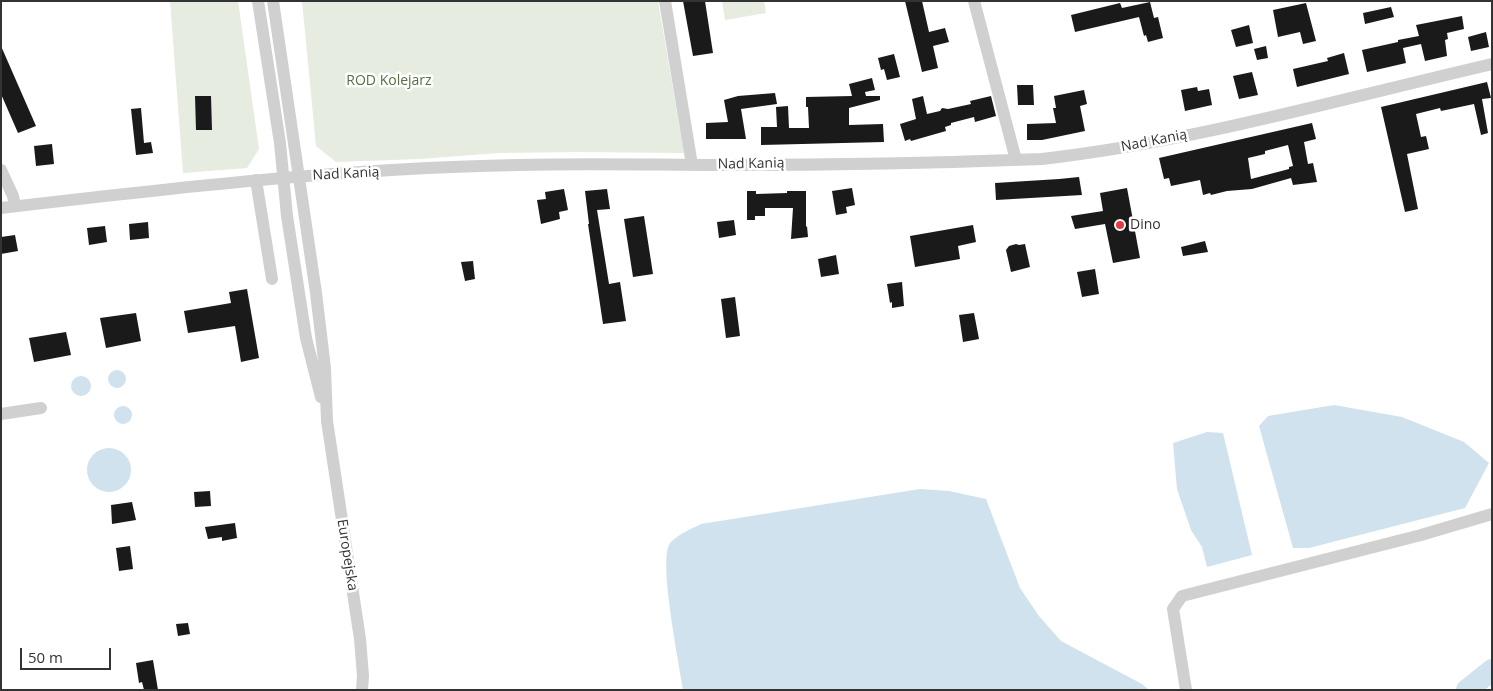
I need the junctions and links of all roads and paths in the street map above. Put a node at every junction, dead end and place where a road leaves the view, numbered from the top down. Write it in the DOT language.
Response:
graph roads {
  1 [pos="258,1"];
  2 [pos="273,1"];
  3 [pos="665,1"];
  4 [pos="974,1"];
  5 [pos="1492,64"];
  6 [pos="1016,160"];
  7 [pos="692,165"];
  8 [pos="1,170"];
  9 [pos="300,177"];
  10 [pos="282,178"];
  11 [pos="256,180"];
  12 [pos="15,206"];
  13 [pos="1,208"];
  14 [pos="272,279"];
  15 [pos="41,408"];
  16 [pos="1,414"];
  17 [pos="327,421"];
  18 [pos="1492,514"];
  19 [pos="362,690"];
  20 [pos="1186,690"];
  1 -- 10 [label="street, Europejska"];
  2 -- 9 [label="street, Europejska"];
  3 -- 7 [label="street"];
  4 -- 6 [label="street"];
  5 -- 6 [label="street, Nad Kanią"];
  6 -- 7 [label="street, Nad Kanią"];
  7 -- 9 [label="street, Nad Kanią"];
  8 -- 12 [label="street"];
  9 -- 10 [label="street, Nad Kanią"];
  9 -- 17 [label="street, Europejska"];
  10 -- 11 [label="street, Nad Kanią"];
  10 -- 17 [label="street, Europejska"];
  11 -- 12 [label="street, Nad Kanią"];
  11 -- 14 [label="street"];
  12 -- 13 [label="street, Nad Kanią"];
  15 -- 16 [label="street"];
  17 -- 19 [label="street, Europejska"];
  18 -- 20 [label="street"];
}
